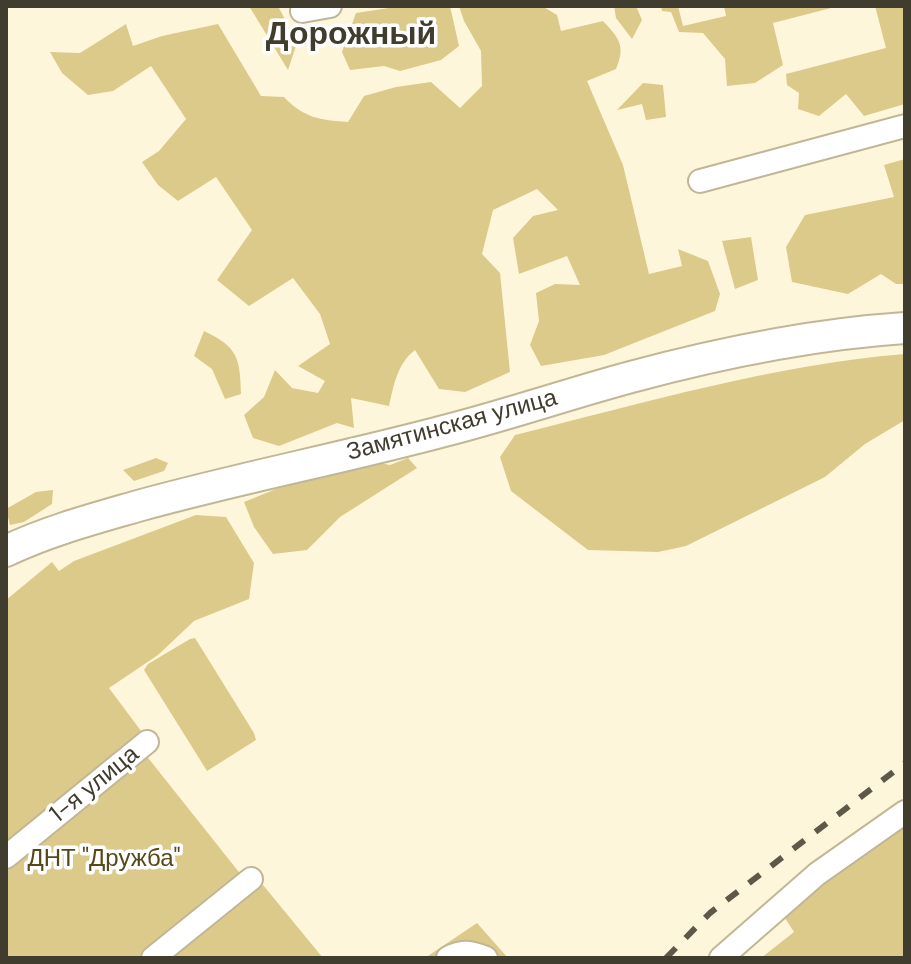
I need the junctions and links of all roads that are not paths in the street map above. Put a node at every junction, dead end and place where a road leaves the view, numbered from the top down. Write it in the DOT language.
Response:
graph roads {
  1 [pos="330,6"];
  2 [pos="302,11"];
  3 [pos="905,126"];
  4 [pos="700,181"];
  5 [pos="905,328"];
  6 [pos="6,551"];
  7 [pos="147,742"];
  8 [pos="905,812"];
  9 [pos="6,857"];
  10 [pos="251,879"];
  11 [pos="153,958"];
  12 [pos="448,958"];
  13 [pos="486,958"];
  14 [pos="721,958"];
  1 -- 2 [label="street"];
  3 -- 4 [label="street"];
  5 -- 6 [label="street, Замятинская улица"];
  7 -- 9 [label="street, 1-я улица"];
  8 -- 14 [label="street"];
  10 -- 11 [label="street"];
  12 -- 13 [label="street"];
}
